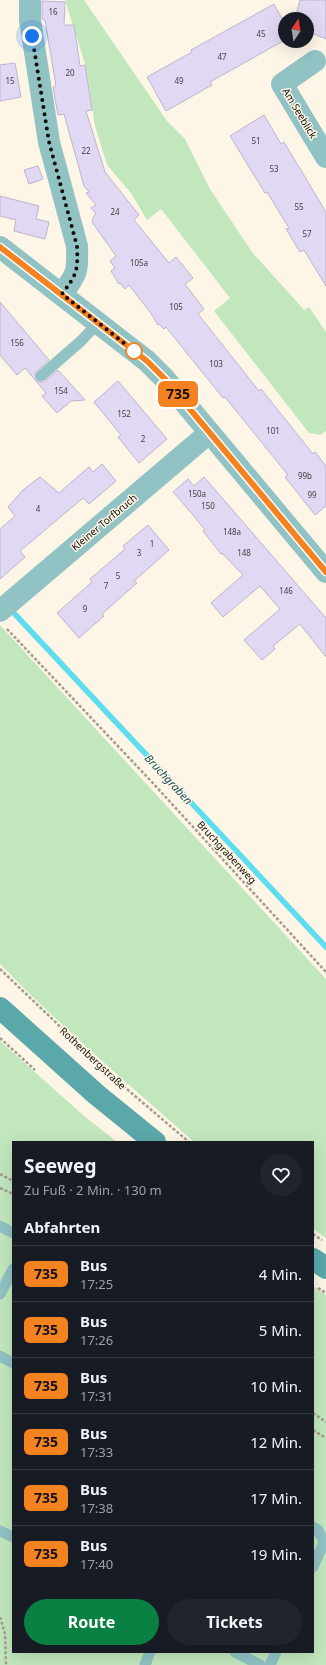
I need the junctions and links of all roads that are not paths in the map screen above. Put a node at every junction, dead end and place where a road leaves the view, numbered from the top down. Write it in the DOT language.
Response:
graph roads {
  1 [pos="30,0"];
  2 [pos="315,61"];
  3 [pos="326,157"];
  4 [pos="0,247"];
  5 [pos="62,294"];
  6 [pos="98,323"];
  7 [pos="41,376"];
  8 [pos="209,433"];
  9 [pos="326,572"];
  10 [pos="3,619"];
  11 [pos="0,1008"];
  12 [pos="154,1141"];
  13 [pos="0,1226"];
  14 [pos="12,1232"];
  15 [pos="319,1251"];
  16 [pos="326,1268"];
  17 [pos="12,1271"];
  18 [pos="0,1294"];
  19 [pos="0,1356"];
  20 [pos="12,1362"];
  21 [pos="314,1528"];
  22 [pos="0,1531"];
  23 [pos="12,1537"];
  24 [pos="314,1565"];
  25 [pos="150,1653"];
  26 [pos="237,1653"];
  27 [pos="276,1653"];
  28 [pos="145,1665"];
  29 [pos="260,1665"];
  30 [pos="270,1665"];
  1 -- 5 [label="street"];
  2 -- 3 [label="street, Am Seeblick"];
  4 -- 5 [label="street"];
  5 -- 6 [label="street"];
  6 -- 7 [label="lane"];
  6 -- 8 [label="street"];
  8 -- 9 [label="street"];
  8 -- 10 [label="street, Kleiner Torfbruch"];
  11 -- 12 [label="main road"];
  13 -- 14 [label="lane"];
  15 -- 16 [label="main road"];
  17 -- 18 [label="lane"];
  19 -- 20 [label="lane"];
  21 -- 24 [label="lane"];
  22 -- 23 [label="lane"];
  25 -- 28 [label="lane"];
  26 -- 29 [label="lane"];
  27 -- 30 [label="lane"];
}
